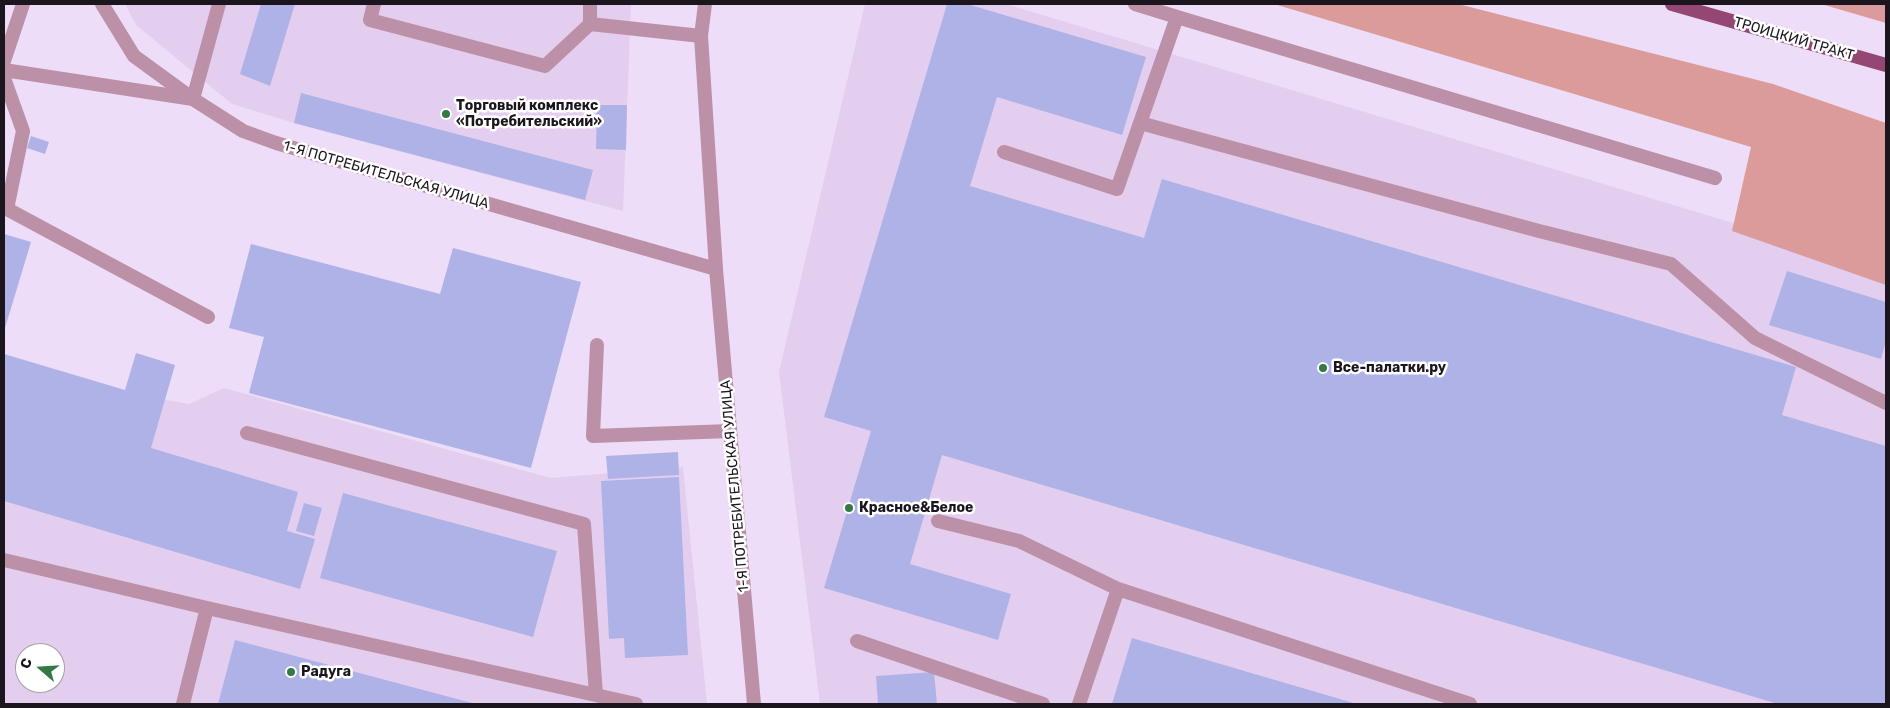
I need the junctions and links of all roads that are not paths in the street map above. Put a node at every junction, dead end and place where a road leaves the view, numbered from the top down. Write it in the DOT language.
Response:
graph roads {
  1 [pos="23,4"];
  2 [pos="102,4"];
  3 [pos="219,4"];
  4 [pos="374,4"];
  5 [pos="590,4"];
  6 [pos="705,4"];
  7 [pos="1134,4"];
  8 [pos="1672,4"];
  9 [pos="1177,17"];
  10 [pos="590,24"];
  11 [pos="701,36"];
  12 [pos="4,62"];
  13 [pos="1886,65"];
  14 [pos="4,70"];
  15 [pos="4,78"];
  16 [pos="193,99"];
  17 [pos="1140,124"];
  18 [pos="1004,152"];
  19 [pos="1715,178"];
  20 [pos="6,209"];
  21 [pos="716,269"];
  22 [pos="208,317"];
  23 [pos="597,345"];
  24 [pos="1886,403"];
  25 [pos="730,431"];
  26 [pos="247,433"];
  27 [pos="938,521"];
  28 [pos="4,560"];
  29 [pos="1118,589"];
  30 [pos="207,608"];
  31 [pos="857,642"];
  32 [pos="596,695"];
  33 [pos="183,704"];
  34 [pos="636,704"];
  35 [pos="754,704"];
  36 [pos="1043,704"];
  37 [pos="1079,704"];
  38 [pos="1470,704"];
  1 -- 12 [label="street"];
  2 -- 16 [label="street, 1-Я ПОТРЕБИТЕЛЬСКАЯ УЛИЦА"];
  3 -- 16 [label="street"];
  4 -- 10 [label="street"];
  5 -- 10 [label="street"];
  6 -- 11 [label="street, 1-Я ПОТРЕБИТЕЛЬСКАЯ УЛИЦА"];
  7 -- 9 [label="street"];
  8 -- 13 [label="main road, ТРОИЦКИЙ ТРАКТ"];
  9 -- 17 [label="street"];
  9 -- 19 [label="street"];
  10 -- 11 [label="street"];
  11 -- 21 [label="street, 1-Я ПОТРЕБИТЕЛЬСКАЯ УЛИЦА"];
  14 -- 16 [label="street"];
  15 -- 20 [label="street"];
  16 -- 21 [label="street, 1-Я ПОТРЕБИТЕЛЬСКАЯ УЛИЦА"];
  17 -- 18 [label="street"];
  17 -- 24 [label="street"];
  20 -- 22 [label="street"];
  21 -- 25 [label="street, 1-Я ПОТРЕБИТЕЛЬСКАЯ УЛИЦА"];
  23 -- 25 [label="street"];
  25 -- 35 [label="street, 1-Я ПОТРЕБИТЕЛЬСКАЯ УЛИЦА"];
  26 -- 32 [label="street"];
  27 -- 29 [label="street"];
  28 -- 30 [label="street"];
  29 -- 37 [label="street"];
  29 -- 38 [label="street"];
  30 -- 32 [label="street"];
  30 -- 33 [label="street"];
  31 -- 36 [label="street"];
  32 -- 34 [label="street"];
}
